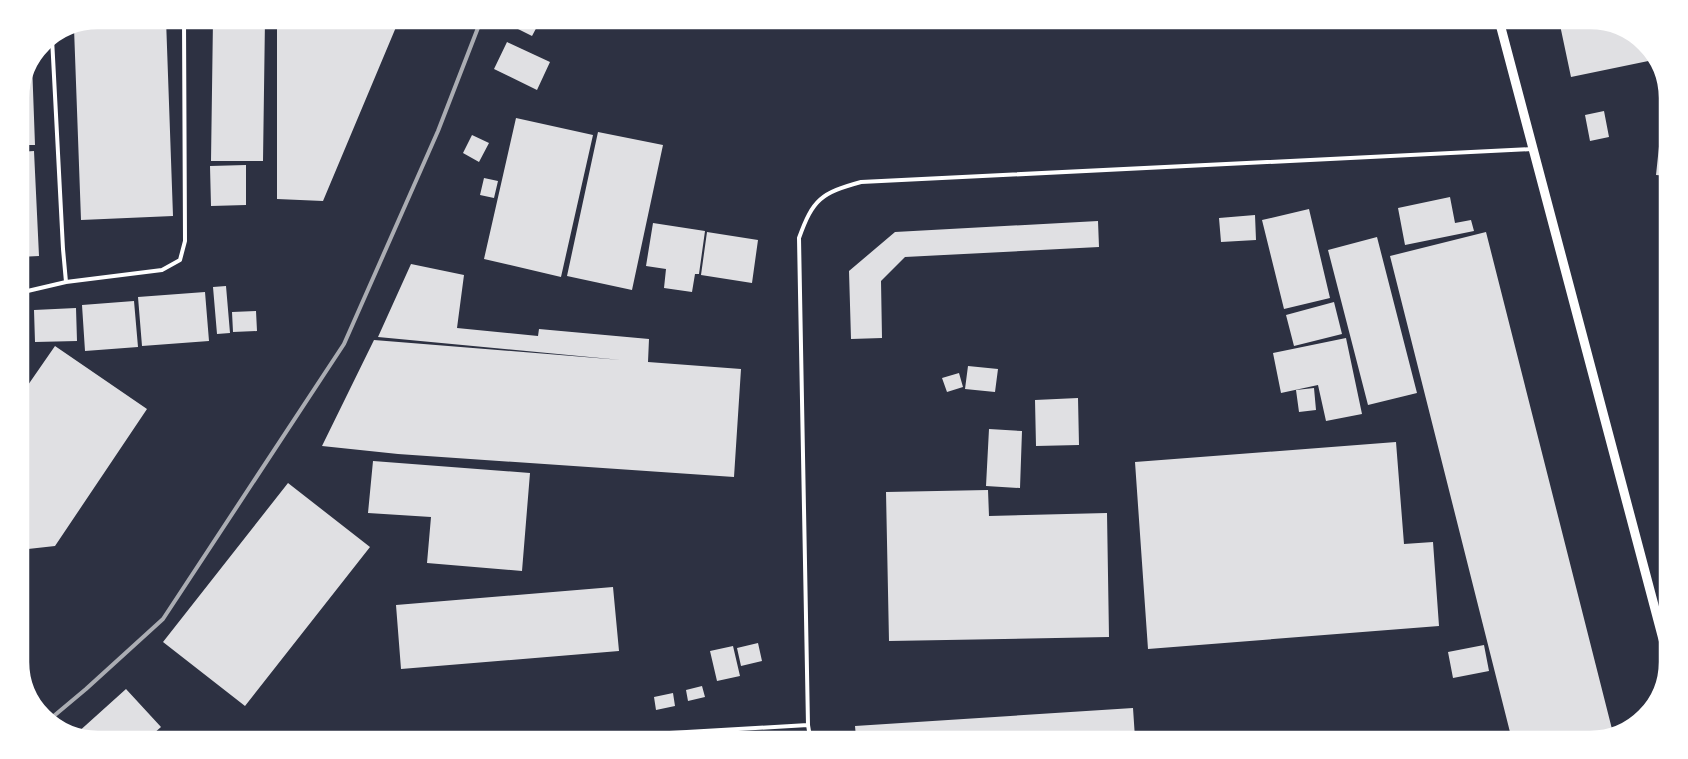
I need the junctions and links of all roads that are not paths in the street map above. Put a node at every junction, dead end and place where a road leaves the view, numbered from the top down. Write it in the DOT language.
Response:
graph roads {
  1 [pos="184,28"];
  2 [pos="1501,28"];
  3 [pos="52,44"];
  4 [pos="1532,149"];
  5 [pos="66,282"];
  6 [pos="28,291"];
  7 [pos="1660,628"];
  8 [pos="808,725"];
  9 [pos="687,732"];
  10 [pos="809,732"];
  1 -- 5 [label="lane"];
  2 -- 4 [label="street"];
  3 -- 5 [label="lane"];
  4 -- 7 [label="street"];
  4 -- 8 [label="lane"];
  5 -- 6 [label="lane"];
  8 -- 9 [label="lane"];
  8 -- 10 [label="lane"];
}
